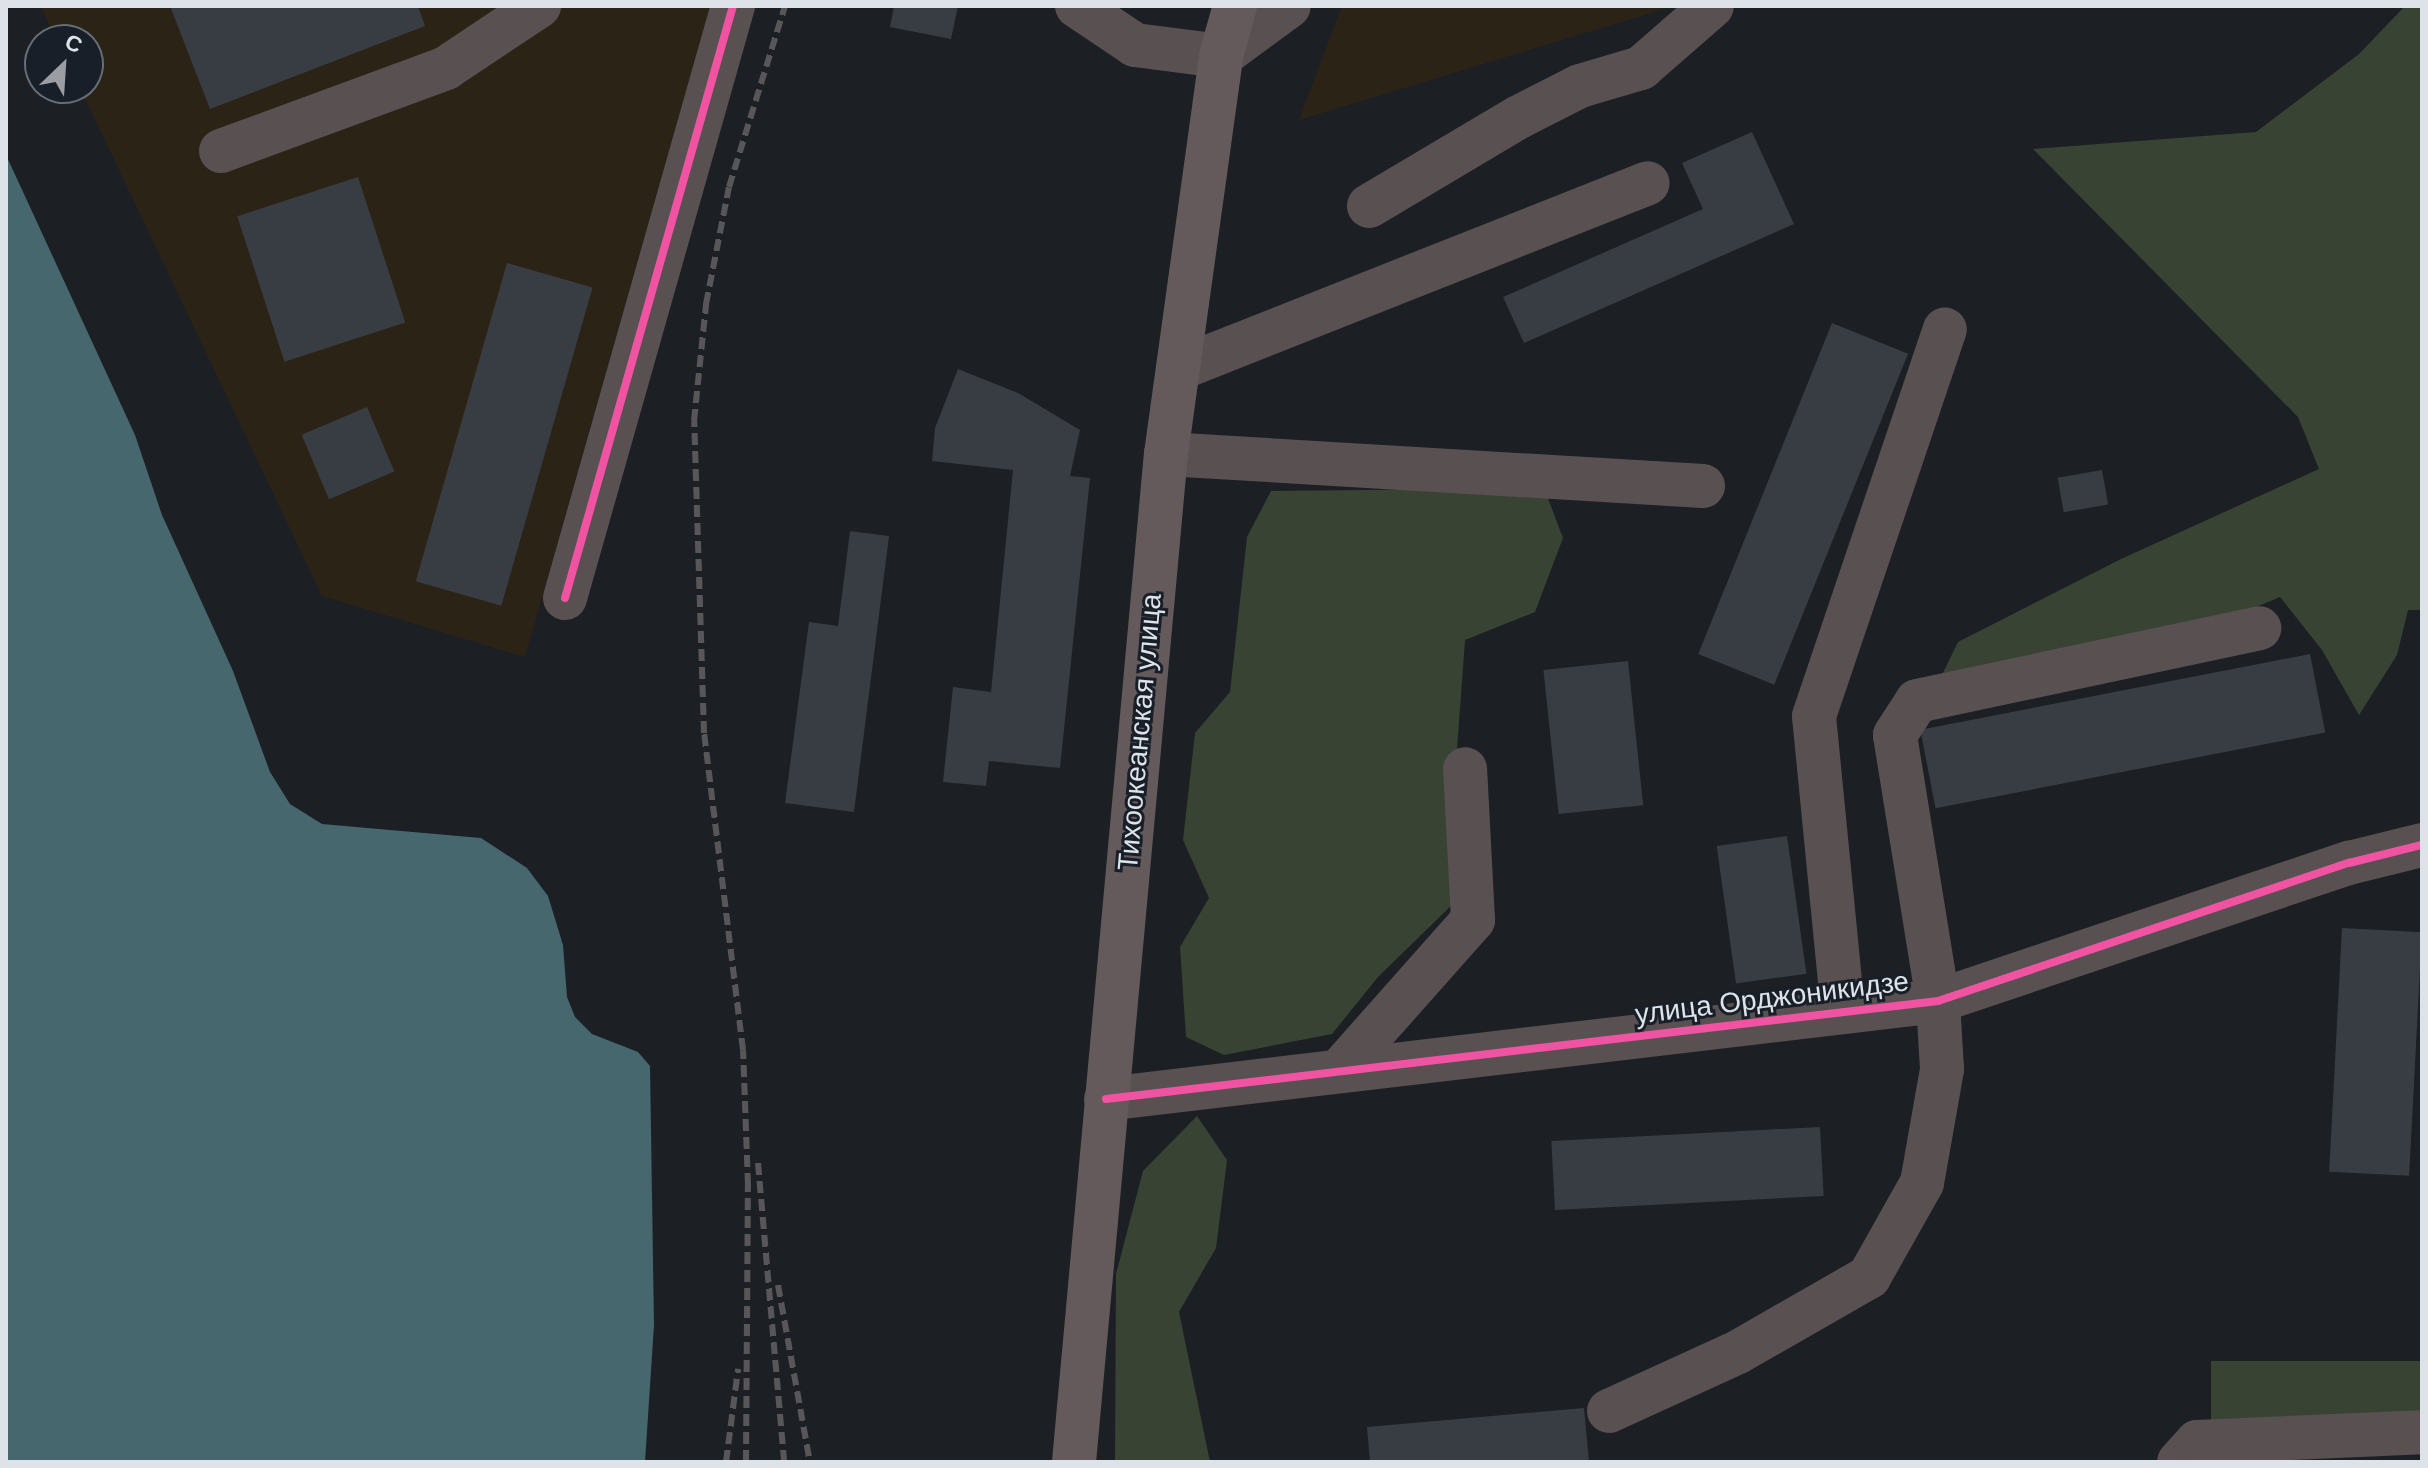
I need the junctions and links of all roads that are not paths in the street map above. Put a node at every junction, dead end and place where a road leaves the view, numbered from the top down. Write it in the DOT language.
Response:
graph roads {
  1 [pos="539,6"];
  2 [pos="733,6"];
  3 [pos="1077,6"];
  4 [pos="1235,6"];
  5 [pos="1289,6"];
  6 [pos="1712,6"];
  7 [pos="1221,56"];
  8 [pos="221,151"];
  9 [pos="1648,183"];
  10 [pos="1369,206"];
  11 [pos="1945,330"];
  12 [pos="1178,369"];
  13 [pos="1166,454"];
  14 [pos="1703,486"];
  15 [pos="565,598"];
  16 [pos="2259,628"];
  17 [pos="1465,769"];
  18 [pos="2422,845"];
  19 [pos="1938,1001"];
  20 [pos="1843,1012"];
  21 [pos="1339,1071"];
  22 [pos="1106,1099"];
  23 [pos="1609,1411"];
  24 [pos="2422,1432"];
  25 [pos="1074,1462"];
  26 [pos="2179,1462"];
  1 -- 8 [label="street"];
  2 -- 15 [label="street"];
  3 -- 7 [label="street"];
  4 -- 7 [label="main road, Тихоокеанская улица"];
  5 -- 7 [label="street"];
  6 -- 10 [label="street"];
  7 -- 12 [label="main road, Тихоокеанская улица"];
  9 -- 12 [label="street"];
  11 -- 20 [label="street"];
  12 -- 13 [label="main road, Тихоокеанская улица"];
  13 -- 14 [label="street"];
  13 -- 22 [label="main road, Тихоокеанская улица"];
  16 -- 19 [label="street"];
  17 -- 21 [label="street"];
  18 -- 19 [label="street, улица Орджоникидзе"];
  19 -- 20 [label="street, улица Орджоникидзе"];
  19 -- 23 [label="street"];
  20 -- 21 [label="street, улица Орджоникидзе"];
  21 -- 22 [label="street, улица Орджоникидзе"];
  22 -- 25 [label="main road, Тихоокеанская улица"];
  24 -- 26 [label="street"];
}
